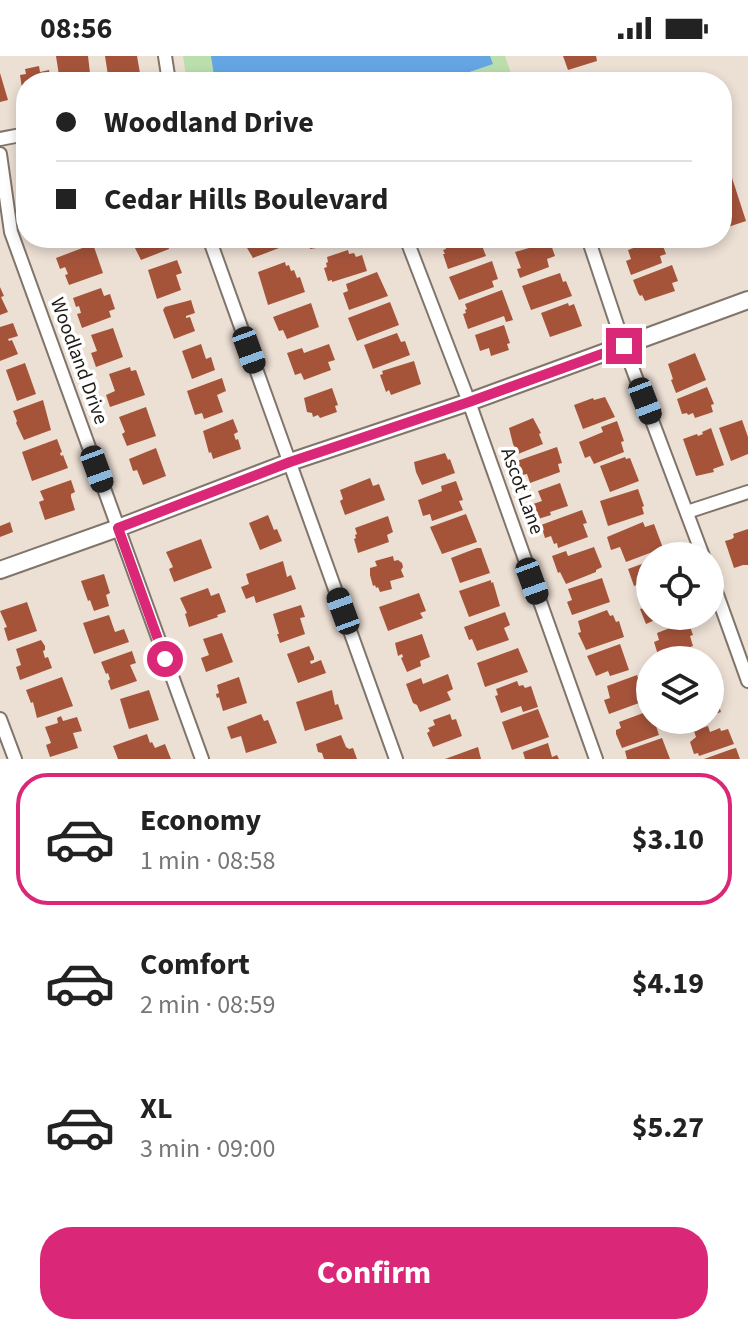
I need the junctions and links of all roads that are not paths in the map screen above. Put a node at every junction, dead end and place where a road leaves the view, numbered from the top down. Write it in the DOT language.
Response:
graph roads {
  1 [pos="0,154"];
  2 [pos="16,246"];
  3 [pos="17,248"];
  4 [pos="213,248"];
  5 [pos="410,248"];
  6 [pos="591,248"];
  7 [pos="748,300"];
  8 [pos="624,346"];
  9 [pos="469,402"];
  10 [pos="290,462"];
  11 [pos="748,492"];
  12 [pos="687,512"];
  13 [pos="118,528"];
  14 [pos="698,542"];
  15 [pos="0,570"];
  16 [pos="724,613"];
  17 [pos="747,675"];
  18 [pos="0,719"];
  19 [pos="15,759"];
  20 [pos="202,759"];
  21 [pos="396,759"];
  22 [pos="596,759"];
  1 -- 2 [label="street, Woodland Drive"];
  3 -- 13 [label="street, Woodland Drive"];
  4 -- 10 [label="street"];
  5 -- 9 [label="street, Ascot Lane"];
  6 -- 8 [label="street"];
  7 -- 8 [label="street"];
  8 -- 9 [label="street"];
  8 -- 12 [label="street"];
  9 -- 10 [label="street"];
  9 -- 22 [label="street, Ascot Lane"];
  10 -- 13 [label="street"];
  10 -- 21 [label="street"];
  11 -- 12 [label="street"];
  12 -- 14 [label="street"];
  13 -- 15 [label="street"];
  13 -- 20 [label="street, Woodland Drive"];
  16 -- 17 [label="street"];
  18 -- 19 [label="street"];
}
